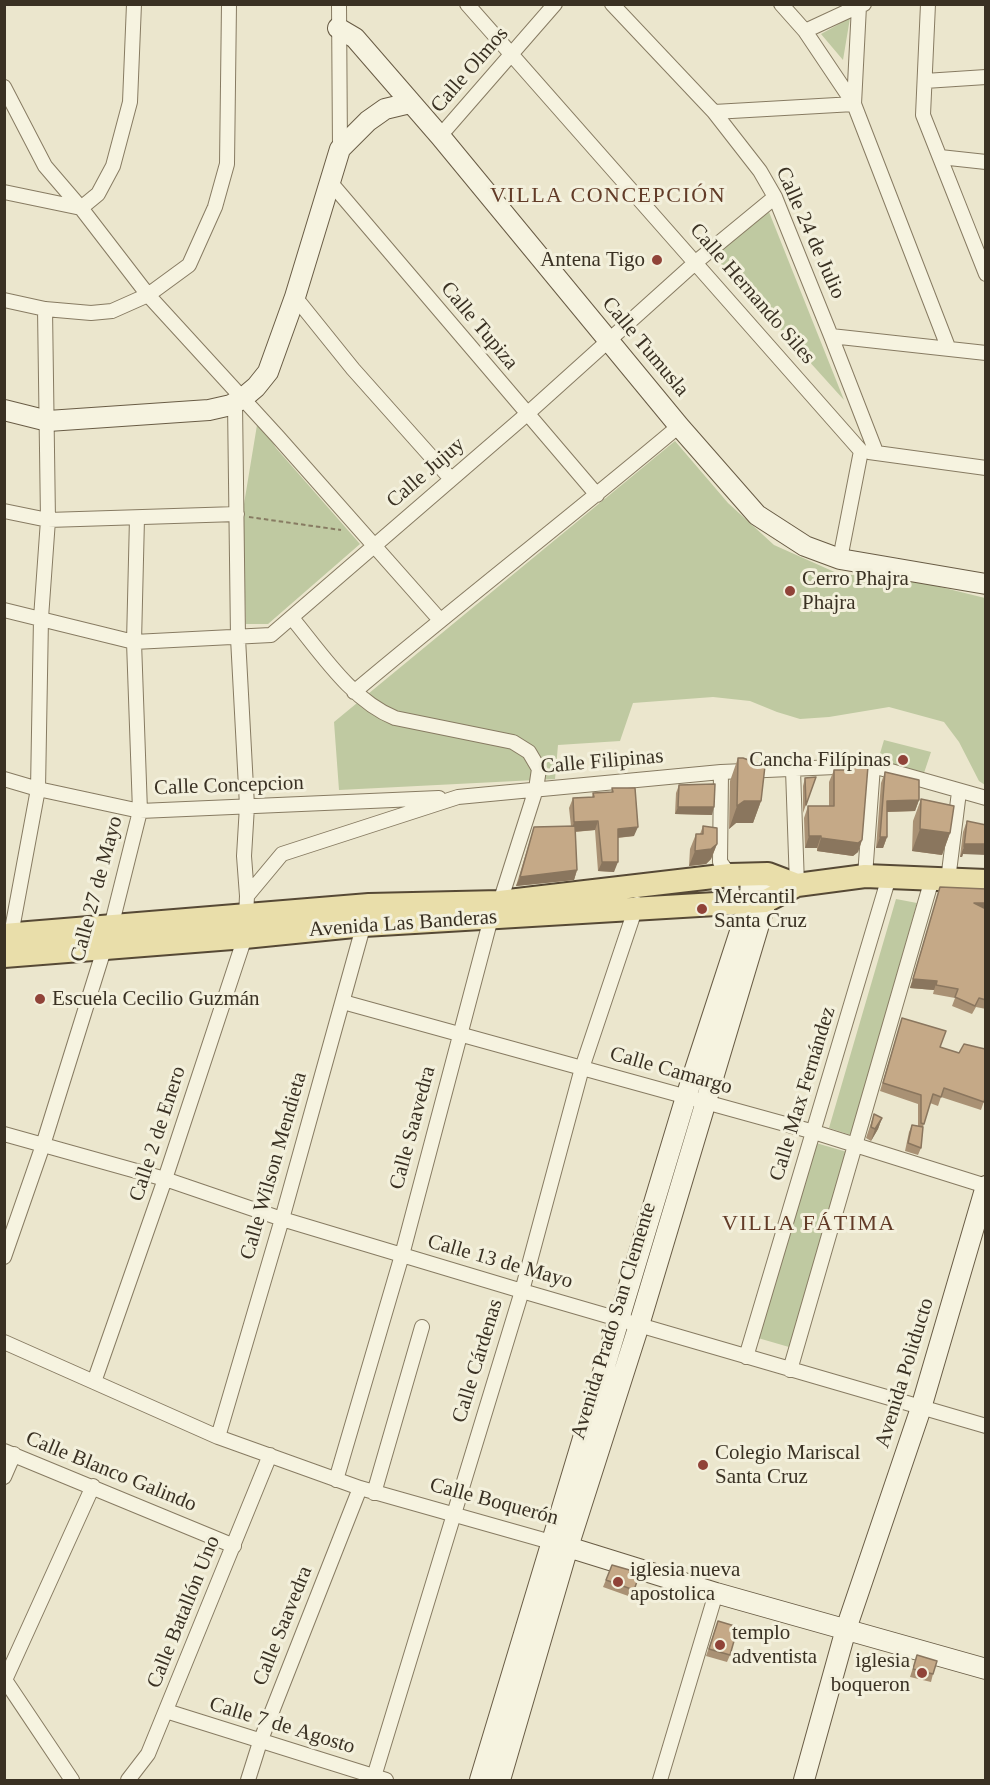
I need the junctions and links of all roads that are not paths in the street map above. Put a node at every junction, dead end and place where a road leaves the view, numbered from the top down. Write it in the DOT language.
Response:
graph roads {
  1 [pos="134,4"];
  2 [pos="229,4"];
  3 [pos="339,4"];
  4 [pos="467,4"];
  5 [pos="555,4"];
  6 [pos="612,4"];
  7 [pos="781,4"];
  8 [pos="928,4"];
  9 [pos="862,5"];
  10 [pos="338,27"];
  11 [pos="805,31"];
  12 [pos="512,55"];
  13 [pos="986,77"];
  14 [pos="925,81"];
  15 [pos="4,87"];
  16 [pos="410,103"];
  17 [pos="854,104"];
  18 [pos="714,112"];
  19 [pos="440,136"];
  20 [pos="340,148"];
  21 [pos="940,157"];
  22 [pos="986,162"];
  23 [pos="331,183"];
  24 [pos="4,192"];
  25 [pos="775,197"];
  26 [pos="81,208"];
  27 [pos="696,262"];
  28 [pos="986,274"];
  29 [pos="148,295"];
  30 [pos="295,297"];
  31 [pos="4,300"];
  32 [pos="45,309"];
  33 [pos="831,336"];
  34 [pos="609,342"];
  35 [pos="948,347"];
  36 [pos="986,353"];
  37 [pos="239,401"];
  38 [pos="4,410"];
  39 [pos="527,414"];
  40 [pos="48,421"];
  41 [pos="679,426"];
  42 [pos="861,451"];
  43 [pos="876,452"];
  44 [pos="986,468"];
  45 [pos="451,479"];
  46 [pos="597,495"];
  47 [pos="4,511"];
  48 [pos="237,514"];
  49 [pos="137,518"];
  50 [pos="48,520"];
  51 [pos="375,545"];
  52 [pos="840,559"];
  53 [pos="986,584"];
  54 [pos="4,610"];
  55 [pos="40,618"];
  56 [pos="292,618"];
  57 [pos="440,620"];
  58 [pos="238,638"];
  59 [pos="134,642"];
  60 [pos="354,692"];
  61 [pos="873,766"];
  62 [pos="793,770"];
  63 [pos="721,772"];
  64 [pos="4,779"];
  65 [pos="38,789"];
  66 [pos="536,789"];
  67 [pos="959,792"];
  68 [pos="458,797"];
  69 [pos="986,798"];
  70 [pos="247,806"];
  71 [pos="140,811"];
  72 [pos="750,875"];
  73 [pos="865,876"];
  74 [pos="889,877"];
  75 [pos="940,880"];
  76 [pos="986,881"];
  77 [pos="642,884"];
  78 [pos="797,885"];
  79 [pos="750,901"];
  80 [pos="636,908"];
  81 [pos="496,910"];
  82 [pos="367,915"];
  83 [pos="246,916"];
  84 [pos="111,927"];
  85 [pos="7,945"];
  86 [pos="105,948"];
  87 [pos="342,1002"];
  88 [pos="459,1035"];
  89 [pos="582,1068"];
  90 [pos="695,1100"];
  91 [pos="814,1132"];
  92 [pos="4,1134"];
  93 [pos="43,1145"];
  94 [pos="855,1145"];
  95 [pos="165,1179"];
  96 [pos="985,1186"];
  97 [pos="282,1219"];
  98 [pos="402,1255"];
  99 [pos="4,1257"];
  100 [pos="522,1291"];
  101 [pos="620,1318"];
  102 [pos="639,1325"];
  103 [pos="422,1327"];
  104 [pos="4,1342"];
  105 [pos="747,1357"];
  106 [pos="790,1370"];
  107 [pos="94,1382"];
  108 [pos="921,1408"];
  109 [pos="986,1426"];
  110 [pos="218,1437"];
  111 [pos="9,1453"];
  112 [pos="270,1455"];
  113 [pos="4,1478"];
  114 [pos="336,1480"];
  115 [pos="93,1486"];
  116 [pos="360,1488"];
  117 [pos="374,1493"];
  118 [pos="453,1516"];
  119 [pos="560,1545"];
  120 [pos="234,1546"];
  121 [pos="716,1593"];
  122 [pos="846,1629"];
  123 [pos="985,1667"];
  124 [pos="4,1680"];
  125 [pos="166,1712"];
  126 [pos="260,1742"];
  127 [pos="378,1779"];
  128 [pos="72,1780"];
  129 [pos="128,1780"];
  130 [pos="248,1780"];
  131 [pos="480,1780"];
  132 [pos="500,1780"];
  133 [pos="660,1780"];
  134 [pos="804,1780"];
  1 -- 26 [label="street"];
  2 -- 29 [label="street"];
  3 -- 10 [label="street"];
  4 -- 12 [label="street, Calle Hernando Siles"];
  5 -- 12 [label="street, Calle Olmos"];
  6 -- 18 [label="street, Calle 24 de Julio"];
  7 -- 11 [label="street"];
  8 -- 14 [label="street"];
  9 -- 11 [label="street"];
  9 -- 17 [label="street"];
  10 -- 16 [label="street, Calle Tumusla"];
  10 -- 20 [label="street"];
  11 -- 17 [label="street"];
  12 -- 19 [label="street, Calle Olmos"];
  12 -- 27 [label="street, Calle Hernando Siles"];
  13 -- 14 [label="street"];
  14 -- 21 [label="street"];
  15 -- 26 [label="street"];
  16 -- 19 [label="street, Calle Tumusla"];
  16 -- 20 [label="street"];
  17 -- 18 [label="street"];
  17 -- 35 [label="street"];
  18 -- 25 [label="street, Calle 24 de Julio"];
  19 -- 34 [label="street, Calle Tumusla"];
  20 -- 23 [label="street"];
  21 -- 22 [label="street"];
  21 -- 28 [label="street"];
  23 -- 30 [label="street"];
  23 -- 39 [label="street, Calle Tupiza"];
  24 -- 26 [label="street"];
  25 -- 27 [label="street, Calle Jujuy"];
  25 -- 33 [label="street, Calle 24 de Julio"];
  26 -- 29 [label="street"];
  27 -- 34 [label="street, Calle Jujuy"];
  27 -- 42 [label="street, Calle Hernando Siles"];
  29 -- 32 [label="street"];
  29 -- 37 [label="street"];
  30 -- 37 [label="street"];
  30 -- 45 [label="street"];
  31 -- 32 [label="street"];
  32 -- 40 [label="street"];
  33 -- 35 [label="street"];
  33 -- 43 [label="street, Calle 24 de Julio"];
  34 -- 39 [label="street, Calle Jujuy"];
  34 -- 41 [label="street, Calle Tumusla"];
  35 -- 36 [label="street"];
  37 -- 40 [label="street"];
  37 -- 48 [label="street"];
  37 -- 51 [label="street"];
  38 -- 40 [label="street"];
  39 -- 45 [label="street, Calle Jujuy"];
  39 -- 46 [label="street, Calle Tupiza"];
  40 -- 50 [label="street"];
  41 -- 46 [label="street"];
  41 -- 52 [label="street, Calle Tumusla"];
  42 -- 43 [label="street"];
  42 -- 52 [label="street"];
  43 -- 44 [label="street"];
  45 -- 51 [label="street, Calle Jujuy"];
  46 -- 57 [label="street"];
  47 -- 50 [label="street"];
  48 -- 49 [label="street"];
  48 -- 58 [label="street"];
  49 -- 50 [label="street"];
  49 -- 59 [label="street, Calle 27 de Mayo"];
  50 -- 55 [label="street"];
  51 -- 56 [label="street, Calle Jujuy"];
  51 -- 57 [label="street"];
  52 -- 53 [label="street, Calle Tumusla"];
  54 -- 55 [label="street"];
  55 -- 59 [label="street"];
  55 -- 65 [label="street"];
  56 -- 58 [label="street, Calle Jujuy"];
  56 -- 60 [label="street"];
  57 -- 60 [label="street"];
  58 -- 59 [label="street"];
  58 -- 70 [label="street"];
  59 -- 71 [label="street, Calle 27 de Mayo"];
  60 -- 66 [label="street"];
  61 -- 62 [label="street, Calle Filipinas"];
  61 -- 67 [label="street, Calle Filipinas"];
  61 -- 73 [label="street"];
  62 -- 63 [label="street, Calle Filipinas"];
  62 -- 78 [label="street"];
  63 -- 66 [label="street, Calle Filipinas"];
  63 -- 72 [label="street"];
  64 -- 65 [label="street, Calle Concepcion"];
  65 -- 71 [label="street, Calle Concepcion"];
  65 -- 85 [label="street"];
  66 -- 68 [label="street, Calle Filipinas"];
  66 -- 81 [label="street, Calle Saavedra"];
  67 -- 69 [label="street, Calle Filipinas"];
  67 -- 75 [label="street"];
  68 -- 70 [label="street, Calle Concepcion"];
  68 -- 83 [label="street, Calle Filipinas"];
  70 -- 71 [label="street, Calle Concepcion"];
  70 -- 83 [label="street"];
  71 -- 84 [label="street, Calle 27 de Mayo"];
  72 -- 77 [label="main road, Avenida Las Banderas"];
  72 -- 78 [label="main road, Avenida Las Banderas"];
  72 -- 79 [label="street, Avenida Prado San Clemente"];
  73 -- 74 [label="main road, Avenida Las Banderas"];
  73 -- 78 [label="main road, Avenida Las Banderas"];
  74 -- 75 [label="main road, Avenida Las Banderas"];
  74 -- 91 [label="street, Calle Max Fernández"];
  75 -- 76 [label="main road, Avenida Las Banderas"];
  75 -- 94 [label="street"];
  77 -- 80 [label="street, Calle Cárdenas"];
  77 -- 81 [label="main road, Avenida Las Banderas"];
  78 -- 79 [label="main road, Avenida Las Banderas"];
  79 -- 80 [label="main road, Avenida Las Banderas"];
  79 -- 90 [label="street, Avenida Prado San Clemente"];
  80 -- 81 [label="main road, Avenida Las Banderas"];
  80 -- 89 [label="street, Calle Cárdenas"];
  81 -- 82 [label="main road, Avenida Las Banderas"];
  81 -- 88 [label="street, Calle Saavedra"];
  82 -- 83 [label="main road, Avenida Las Banderas"];
  82 -- 87 [label="street, Calle Wilson Mendieta"];
  83 -- 84 [label="main road, Avenida Las Banderas"];
  83 -- 86 [label="main road, Avenida Las Banderas"];
  83 -- 95 [label="street, Calle 2 de Enero"];
  84 -- 85 [label="main road, Avenida Las Banderas"];
  84 -- 86 [label="street, Calle 27 de Mayo"];
  85 -- 86 [label="main road, Avenida Las Banderas"];
  86 -- 93 [label="street, Calle 27 de Mayo"];
  87 -- 88 [label="street, Calle Camargo"];
  87 -- 97 [label="street, Calle Wilson Mendieta"];
  88 -- 89 [label="street, Calle Camargo"];
  88 -- 98 [label="street, Calle Saavedra"];
  89 -- 90 [label="street, Calle Camargo"];
  89 -- 100 [label="street, Calle Cárdenas"];
  90 -- 91 [label="street, Calle Camargo"];
  90 -- 101 [label="street, Avenida Prado San Clemente"];
  90 -- 102 [label="street, Avenida Prado San Clemente"];
  91 -- 94 [label="street, Calle Camargo"];
  91 -- 105 [label="street, Calle Max Fernández"];
  92 -- 93 [label="street, Calle 13 de Mayo"];
  93 -- 95 [label="street, Calle 13 de Mayo"];
  93 -- 99 [label="street, Calle 27 de Mayo"];
  94 -- 96 [label="street, Calle Camargo"];
  94 -- 106 [label="street"];
  95 -- 97 [label="street, Calle 13 de Mayo"];
  95 -- 107 [label="street, Calle 2 de Enero"];
  96 -- 108 [label="street, Avenida Poliducto"];
  97 -- 98 [label="street, Calle 13 de Mayo"];
  97 -- 110 [label="street, Calle Wilson Mendieta"];
  98 -- 100 [label="street, Calle 13 de Mayo"];
  98 -- 114 [label="street, Calle Saavedra"];
  100 -- 101 [label="street, Calle 13 de Mayo"];
  100 -- 118 [label="street, Calle Cárdenas"];
  101 -- 102 [label="street, Calle 13 de Mayo"];
  101 -- 119 [label="street, Avenida Prado San Clemente"];
  102 -- 105 [label="street, Calle 13 de Mayo"];
  102 -- 119 [label="street, Avenida Prado San Clemente"];
  103 -- 117 [label="street"];
  104 -- 107 [label="street, Calle Boquerón"];
  105 -- 106 [label="street, Calle 13 de Mayo"];
  106 -- 108 [label="street, Calle 13 de Mayo"];
  107 -- 110 [label="street, Calle Boquerón"];
  108 -- 109 [label="street, Calle 13 de Mayo"];
  108 -- 122 [label="street, Avenida Poliducto"];
  110 -- 112 [label="street, Calle Boquerón"];
  111 -- 113 [label="street"];
  111 -- 115 [label="street, Calle Blanco Galindo"];
  112 -- 114 [label="street, Calle Boquerón"];
  112 -- 120 [label="street, Calle Batallón Uno"];
  114 -- 116 [label="street, Calle Boquerón"];
  115 -- 120 [label="street, Calle Blanco Galindo"];
  115 -- 124 [label="street"];
  116 -- 117 [label="street, Calle Boquerón"];
  116 -- 126 [label="street, Calle Saavedra"];
  117 -- 118 [label="street, Calle Boquerón"];
  118 -- 119 [label="street, Calle Boquerón"];
  118 -- 127 [label="street, Calle Cárdenas"];
  119 -- 121 [label="street, Calle Boquerón"];
  119 -- 131 [label="street, Avenida Prado San Clemente"];
  119 -- 132 [label="street, Avenida Prado San Clemente"];
  120 -- 125 [label="street, Calle Batallón Uno"];
  121 -- 122 [label="street, Calle Boquerón"];
  121 -- 133 [label="street"];
  122 -- 123 [label="street, Calle Boquerón"];
  122 -- 134 [label="street, Avenida Poliducto"];
  124 -- 128 [label="street"];
  125 -- 126 [label="street, Calle 7 de Agosto"];
  125 -- 129 [label="street, Calle Batallón Uno"];
  126 -- 127 [label="street, Calle 7 de Agosto"];
  126 -- 130 [label="street, Calle Saavedra"];
}
